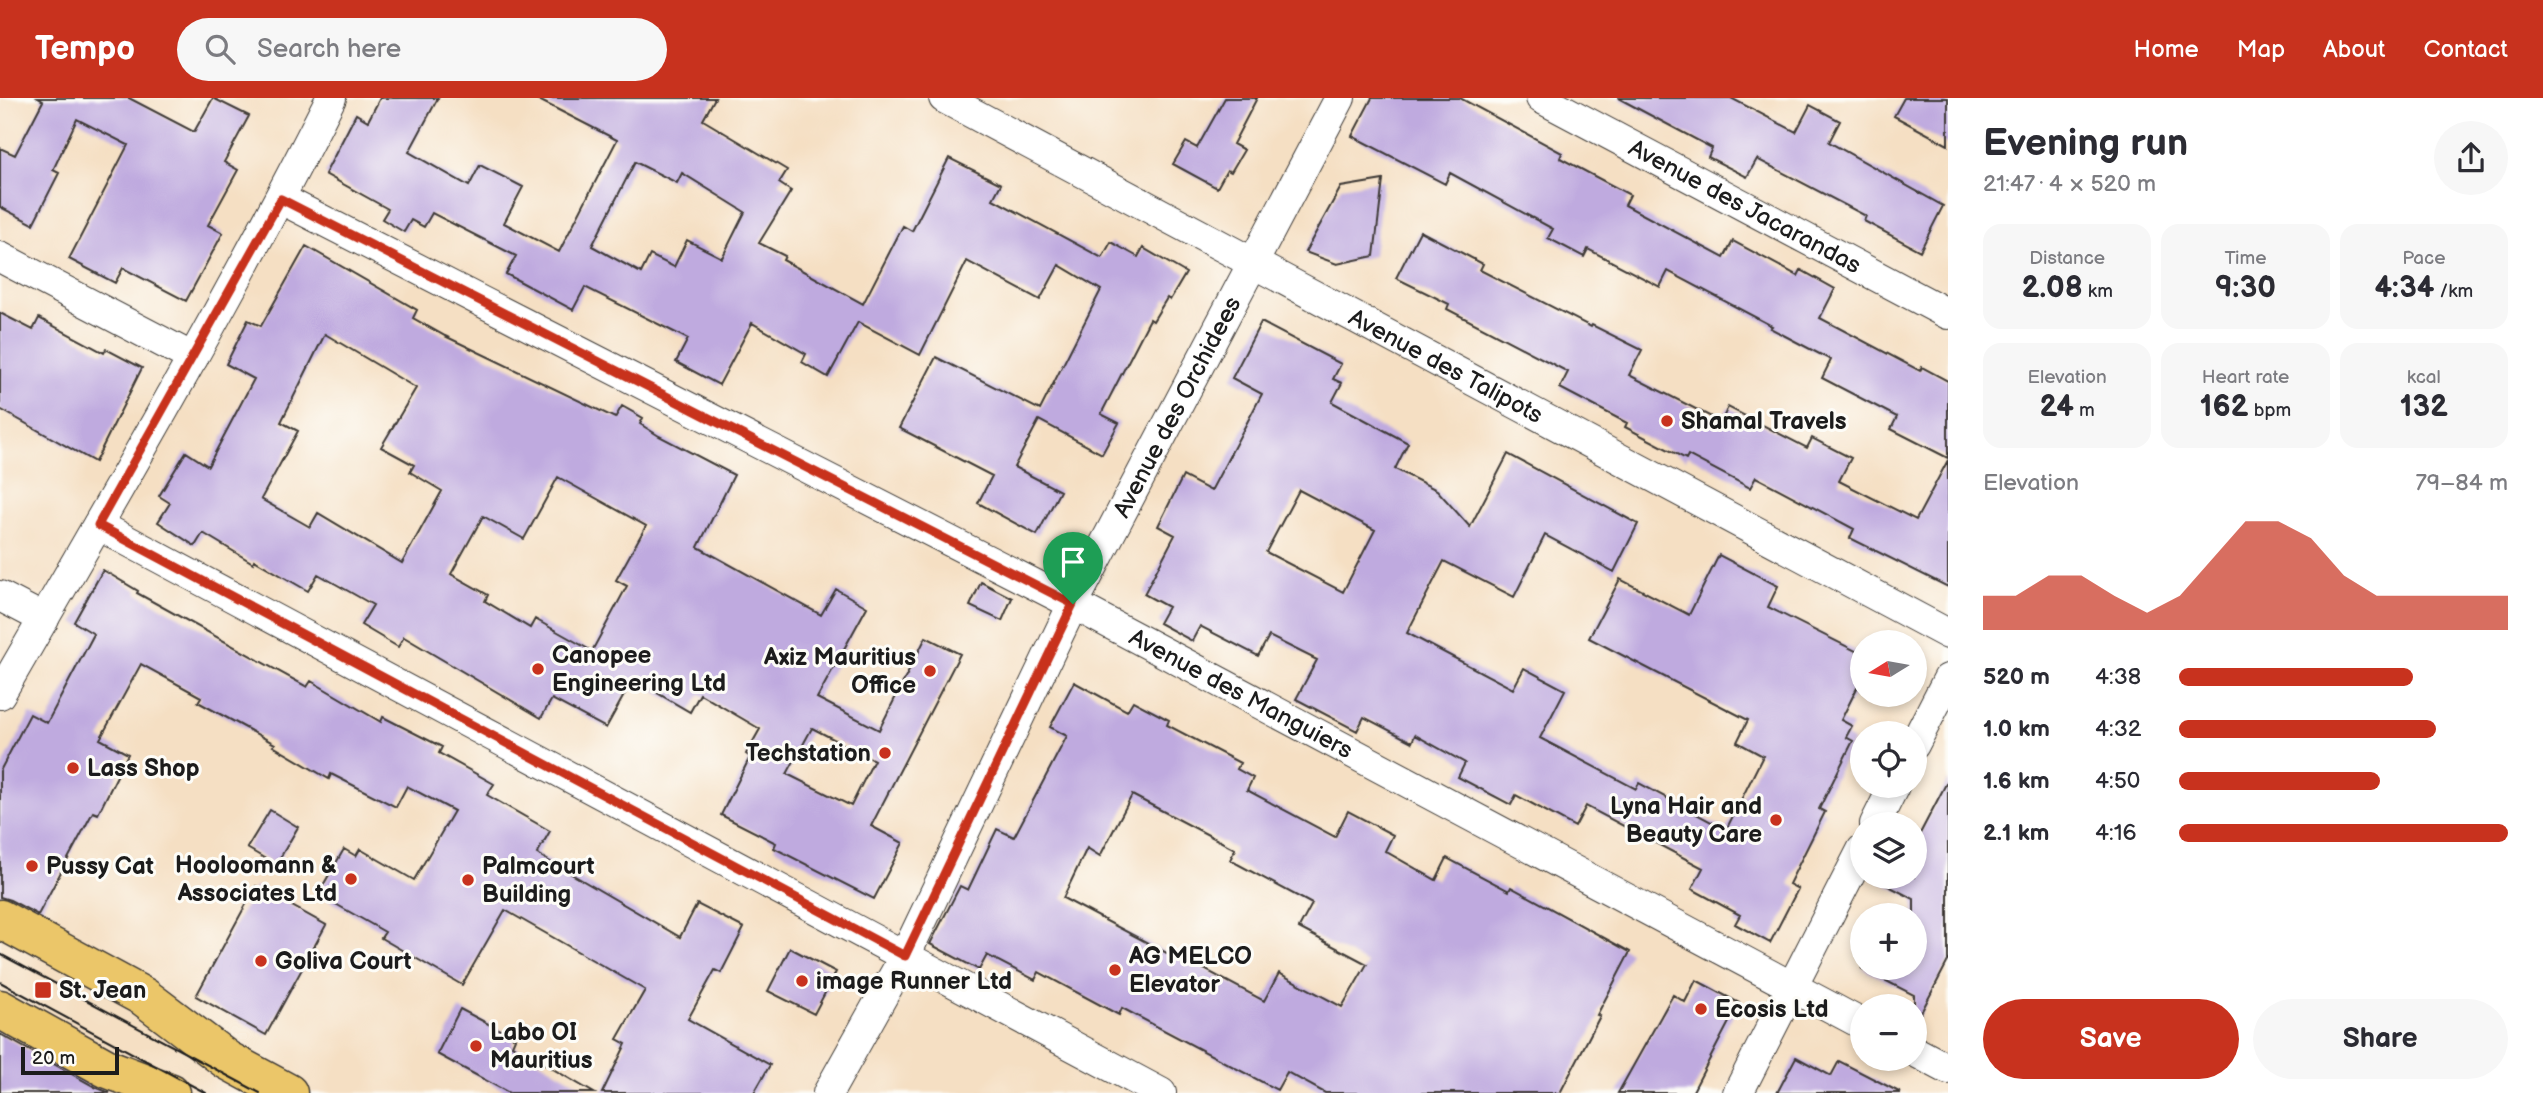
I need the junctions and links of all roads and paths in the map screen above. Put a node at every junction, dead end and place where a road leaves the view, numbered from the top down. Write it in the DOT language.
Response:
graph roads {
  1 [pos="331,98"];
  2 [pos="944,98"];
  3 [pos="1340,98"];
  4 [pos="1541,98"];
  5 [pos="281,199"];
  6 [pos="0,257"];
  7 [pos="1252,264"];
  8 [pos="1948,314"];
  9 [pos="193,358"];
  10 [pos="98,525"];
  11 [pos="0,596"];
  12 [pos="1073,604"];
  13 [pos="44,619"];
  14 [pos="1948,634"];
  15 [pos="1948,679"];
  16 [pos="0,694"];
  17 [pos="1926,721"];
  18 [pos="1850,874"];
  19 [pos="0,919"];
  20 [pos="905,956"];
  21 [pos="1793,988"];
  22 [pos="0,1009"];
  23 [pos="1850,1018"];
  24 [pos="1927,1058"];
  25 [pos="1948,1069"];
  26 [pos="170,1093"];
  27 [pos="288,1093"];
  28 [pos="828,1093"];
  29 [pos="1161,1093"];
  30 [pos="1738,1093"];
  1 -- 5 [label="street"];
  2 -- 7 [label="street, Avenue des Talipots"];
  3 -- 7 [label="street, Avenue des Orchidees"];
  4 -- 8 [label="street, Avenue des Jacarandas"];
  5 -- 9 [label="street"];
  5 -- 12 [label="street, Avenue des Manguiers"];
  6 -- 9 [label="street"];
  7 -- 12 [label="street, Avenue des Orchidees"];
  7 -- 14 [label="street, Avenue des Talipots"];
  9 -- 10 [label="street"];
  10 -- 13 [label="street"];
  10 -- 20 [label="street"];
  11 -- 13 [label="street"];
  12 -- 20 [label="street, Avenue des Orchidees"];
  12 -- 21 [label="street, Avenue des Manguiers"];
  13 -- 16 [label="street"];
  15 -- 17 [label="street"];
  18 -- 21 [label="street"];
  19 -- 27 [label="main road"];
  20 -- 28 [label="street, Avenue des Orchidees"];
  20 -- 29 [label="street"];
  21 -- 23 [label="street, Avenue des Manguiers"];
  21 -- 30 [label="street"];
  22 -- 26 [label="main road"];
  24 -- 25 [label="street"];
}
